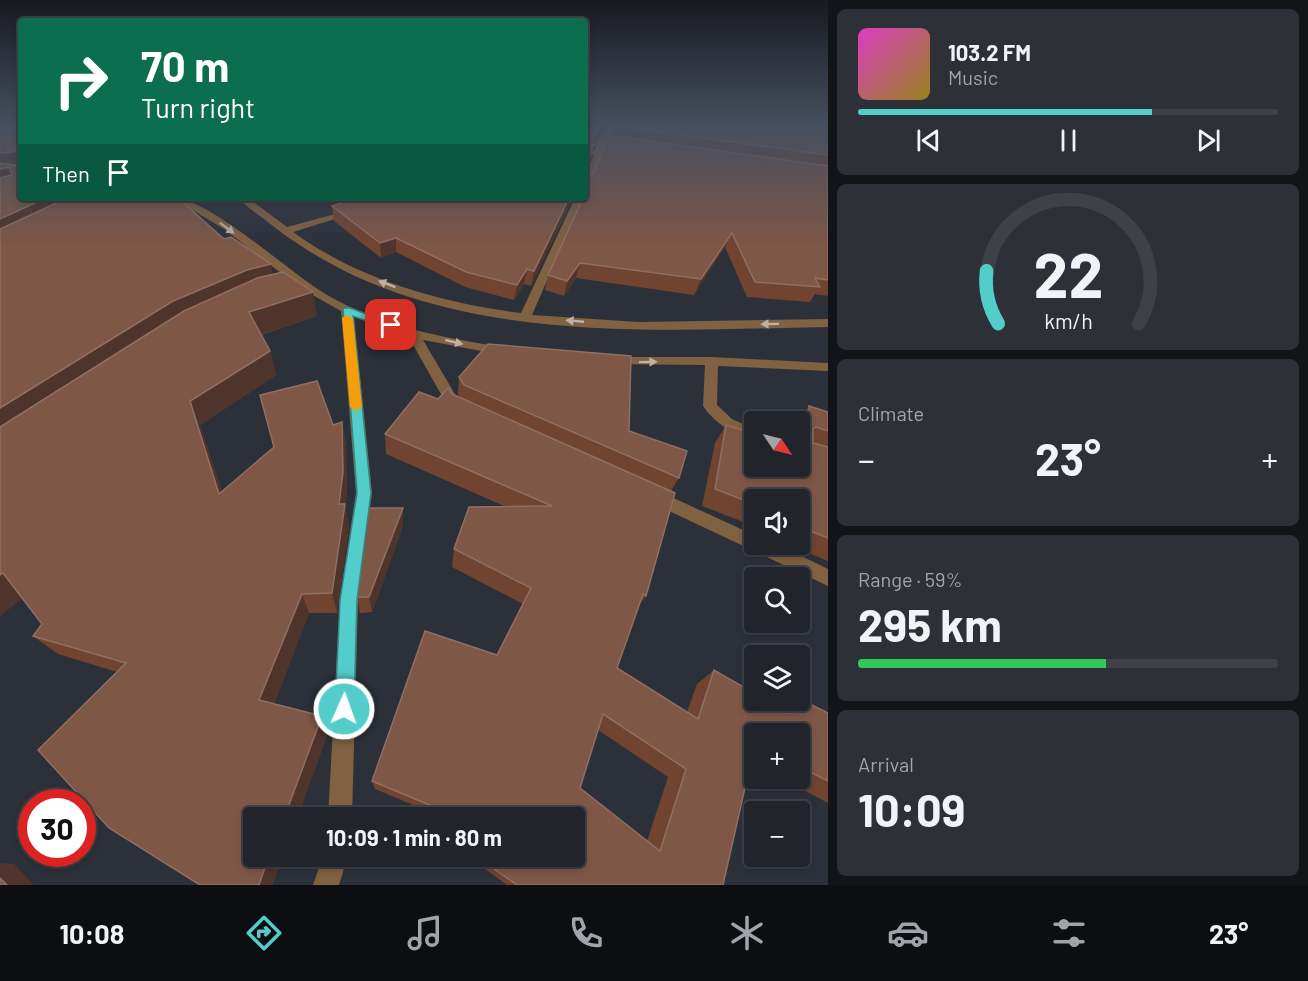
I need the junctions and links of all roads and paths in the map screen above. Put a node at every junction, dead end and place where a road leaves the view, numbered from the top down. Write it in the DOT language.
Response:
graph roads {
  1 [pos="594,164"];
  2 [pos="588,178"];
  3 [pos="182,201"];
  4 [pos="246,201"];
  5 [pos="578,201"];
  6 [pos="360,208"];
  7 [pos="288,230"];
  8 [pos="304,286"];
  9 [pos="281,291"];
  10 [pos="347,310"];
  11 [pos="526,316"];
  12 [pos="828,323"];
  13 [pos="413,333"];
  14 [pos="522,354"];
  15 [pos="591,360"];
  16 [pos="712,361"];
  17 [pos="828,367"];
  18 [pos="467,413"];
  19 [pos="744,431"];
  20 [pos="640,490"];
  21 [pos="744,538"];
  22 [pos="779,555"];
  23 [pos="828,578"];
  24 [pos="340,807"];
  25 [pos="332,867"];
  26 [pos="326,885"];
  1 -- 2 [label="street"];
  3 -- 8 [label="street, one-way"];
  4 -- 7 [label="street"];
  5 -- 11 [label="street"];
  6 -- 7 [label="street"];
  11 -- 7 [label="street, one-way"];
  8 -- 9 [label="street"];
  8 -- 10 [label="street"];
  10 -- 13 [label="street"];
  10 -- 24 [label="street"];
  12 -- 11 [label="street, one-way"];
  13 -- 14 [label="street, one-way"];
  13 -- 18 [label="street"];
  15 -- 16 [label="street, one-way"];
  16 -- 17 [label="street"];
  16 -- 19 [label="street"];
  20 -- 21 [label="street"];
  22 -- 23 [label="street"];
  25 -- 26 [label="street"];
}
